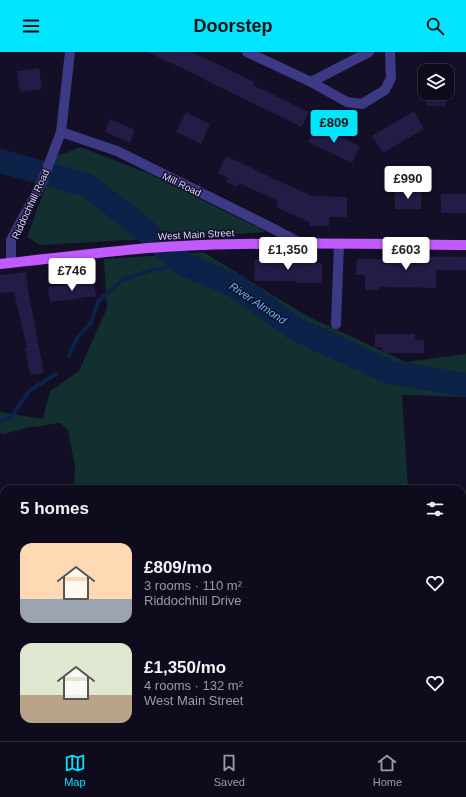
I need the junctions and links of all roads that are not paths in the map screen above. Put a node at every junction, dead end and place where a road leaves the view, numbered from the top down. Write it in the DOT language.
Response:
graph roads {
  1 [pos="70,52"];
  2 [pos="247,52"];
  3 [pos="369,52"];
  4 [pos="390,52"];
  5 [pos="311,82"];
  6 [pos="61,132"];
  7 [pos="300,243"];
  8 [pos="339,244"];
  9 [pos="466,245"];
  10 [pos="11,262"];
  11 [pos="0,264"];
  12 [pos="336,324"];
  1 -- 6 [label="street, Riddochhill Road"];
  2 -- 5 [label="street"];
  3 -- 5 [label="street"];
  4 -- 5 [label="street"];
  6 -- 7 [label="street, Mill Road"];
  6 -- 10 [label="street, Riddochhill Road"];
  7 -- 8 [label="main road, West Main Street"];
  7 -- 10 [label="main road, West Main Street"];
  8 -- 9 [label="main road, West Main Street"];
  8 -- 12 [label="street"];
  10 -- 11 [label="main road, West Main Street"];
}
